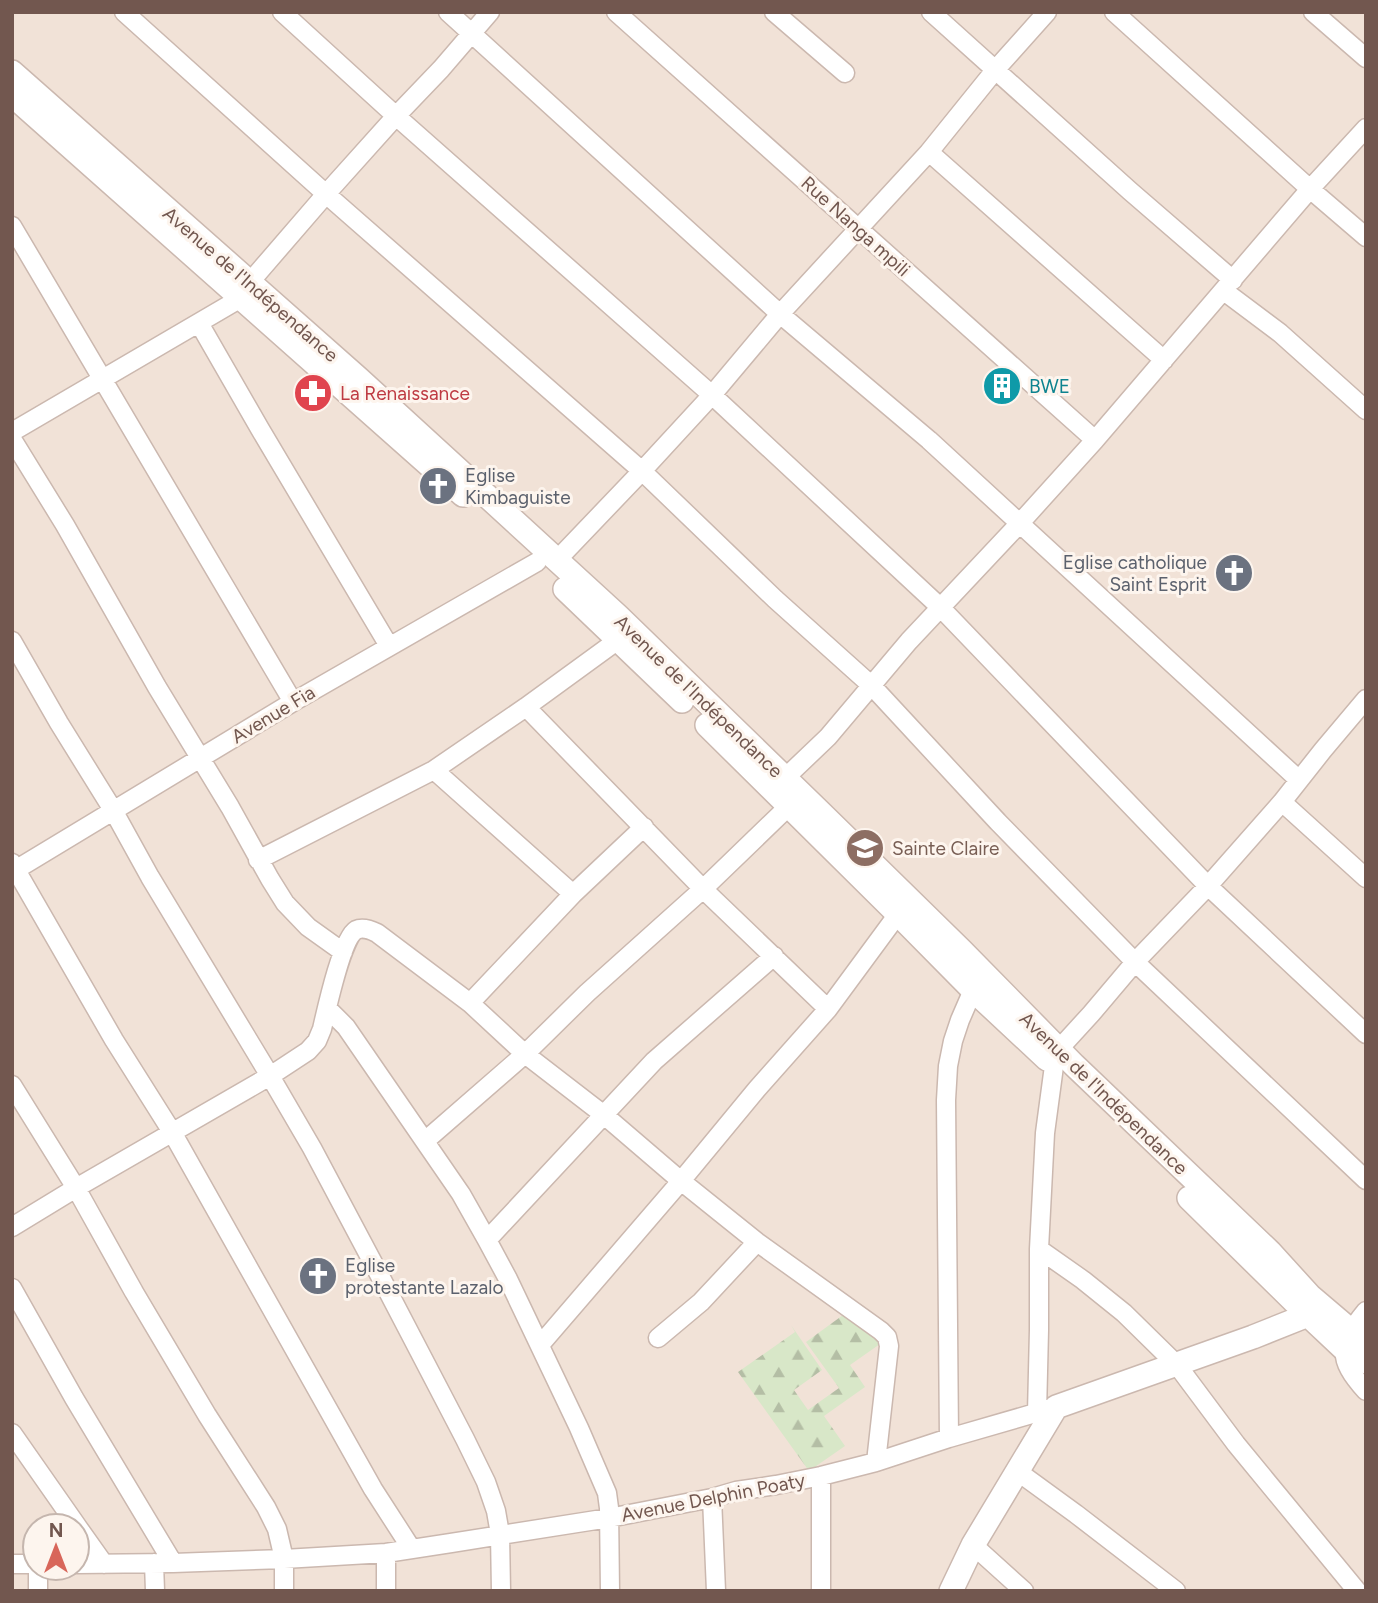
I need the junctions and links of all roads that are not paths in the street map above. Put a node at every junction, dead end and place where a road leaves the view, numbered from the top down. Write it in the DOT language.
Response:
graph roads {
  1 [pos="124,12"];
  2 [pos="282,12"];
  3 [pos="448,12"];
  4 [pos="490,12"];
  5 [pos="616,12"];
  6 [pos="774,12"];
  7 [pos="931,12"];
  8 [pos="1047,12"];
  9 [pos="1114,12"];
  10 [pos="1313,12"];
  11 [pos="471,33"];
  12 [pos="1366,58"];
  13 [pos="996,69"];
  14 [pos="12,72"];
  15 [pos="845,73"];
  16 [pos="12,95"];
  17 [pos="396,116"];
  18 [pos="1366,128"];
  19 [pos="929,152"];
  20 [pos="1310,190"];
  21 [pos="326,194"];
  22 [pos="12,226"];
  23 [pos="858,228"];
  24 [pos="1366,237"];
  25 [pos="1229,285"];
  26 [pos="245,290"];
  27 [pos="780,314"];
  28 [pos="199,323"];
  29 [pos="1164,360"];
  30 [pos="104,379"];
  31 [pos="712,395"];
  32 [pos="1366,410"];
  33 [pos="12,432"];
  34 [pos="12,439"];
  35 [pos="1095,440"];
  36 [pos="642,471"];
  37 [pos="1020,523"];
  38 [pos="547,561"];
  39 [pos="940,607"];
  40 [pos="12,640"];
  41 [pos="618,640"];
  42 [pos="389,646"];
  43 [pos="872,686"];
  44 [pos="293,702"];
  45 [pos="526,707"];
  46 [pos="1362,711"];
  47 [pos="200,758"];
  48 [pos="433,770"];
  49 [pos="784,779"];
  50 [pos="1299,780"];
  51 [pos="1282,802"];
  52 [pos="789,806"];
  53 [pos="113,810"];
  54 [pos="644,827"];
  55 [pos="258,860"];
  56 [pos="13,868"];
  57 [pos="1366,878"];
  58 [pos="1208,886"];
  59 [pos="703,889"];
  60 [pos="573,894"];
  61 [pos="898,914"];
  62 [pos="343,952"];
  63 [pos="774,956"];
  64 [pos="1135,962"];
  65 [pos="973,990"];
  66 [pos="470,1003"];
  67 [pos="327,1008"];
  68 [pos="828,1009"];
  69 [pos="1366,1034"];
  70 [pos="525,1054"];
  71 [pos="1056,1058"];
  72 [pos="270,1076"];
  73 [pos="12,1085"];
  74 [pos="604,1115"];
  75 [pos="172,1132"];
  76 [pos="425,1142"];
  77 [pos="1366,1180"];
  78 [pos="681,1181"];
  79 [pos="76,1188"];
  80 [pos="12,1227"];
  81 [pos="487,1240"];
  82 [pos="757,1242"];
  83 [pos="1039,1248"];
  84 [pos="12,1288"];
  85 [pos="1316,1311"];
  86 [pos="1366,1311"];
  87 [pos="658,1338"];
  88 [pos="1353,1340"];
  89 [pos="540,1345"];
  90 [pos="1366,1362"];
  91 [pos="1177,1365"];
  92 [pos="1366,1391"];
  93 [pos="1047,1410"];
  94 [pos="12,1433"];
  95 [pos="949,1438"];
  96 [pos="876,1462"];
  97 [pos="1017,1471"];
  98 [pos="821,1476"];
  99 [pos="712,1498"];
  100 [pos="67,1512"];
  101 [pos="609,1518"];
  102 [pos="500,1534"];
  103 [pos="973,1545"];
  104 [pos="91,1546"];
  105 [pos="411,1548"];
  106 [pos="386,1552"];
  107 [pos="284,1559"];
  108 [pos="154,1563"];
  109 [pos="173,1563"];
  110 [pos="91,1564"];
  111 [pos="104,1564"];
  112 [pos="155,1591"];
  113 [pos="284,1591"];
  114 [pos="386,1591"];
  115 [pos="501,1591"];
  116 [pos="610,1591"];
  117 [pos="716,1591"];
  118 [pos="821,1591"];
  119 [pos="951,1591"];
  120 [pos="1024,1591"];
  121 [pos="1176,1591"];
  122 [pos="1357,1591"];
  1 -- 21 [label="street"];
  2 -- 17 [label="street"];
  3 -- 11 [label="street"];
  4 -- 11 [label="street"];
  5 -- 23 [label="street, Rue Nanga mpili"];
  6 -- 15 [label="street"];
  7 -- 13 [label="street"];
  8 -- 13 [label="street, Avenue Fia"];
  9 -- 20 [label="street"];
  10 -- 12 [label="street"];
  11 -- 17 [label="street"];
  11 -- 27 [label="street"];
  13 -- 19 [label="street, Avenue Fia"];
  13 -- 25 [label="street"];
  14 -- 26 [label="street, Avenue de l'Indépendance"];
  16 -- 26 [label="street, Avenue de l'Indépendance"];
  17 -- 21 [label="street"];
  17 -- 31 [label="street"];
  18 -- 20 [label="street"];
  19 -- 23 [label="street, Avenue Fia"];
  19 -- 29 [label="street"];
  20 -- 24 [label="street"];
  20 -- 25 [label="street"];
  21 -- 26 [label="street"];
  21 -- 36 [label="street"];
  22 -- 30 [label="street"];
  23 -- 27 [label="street, Avenue Fia"];
  23 -- 35 [label="street, Rue Nanga mpili"];
  25 -- 29 [label="street"];
  25 -- 32 [label="street"];
  26 -- 28 [label="street"];
  26 -- 38 [label="street, Avenue de l'Indépendance"];
  27 -- 31 [label="street, Avenue Fia"];
  27 -- 37 [label="street"];
  28 -- 30 [label="street"];
  28 -- 42 [label="street"];
  29 -- 35 [label="street"];
  30 -- 33 [label="street"];
  30 -- 44 [label="street"];
  31 -- 36 [label="street, Avenue Fia"];
  31 -- 39 [label="street"];
  34 -- 47 [label="street"];
  35 -- 37 [label="street"];
  36 -- 38 [label="street, Avenue Fia"];
  36 -- 43 [label="street"];
  37 -- 39 [label="street"];
  37 -- 50 [label="street"];
  38 -- 41 [label="street, Avenue de l'Indépendance"];
  38 -- 42 [label="street, Avenue Fia"];
  38 -- 49 [label="street, Avenue de l'Indépendance"];
  39 -- 43 [label="street"];
  39 -- 58 [label="street"];
  40 -- 53 [label="street"];
  41 -- 45 [label="street"];
  41 -- 52 [label="street, Avenue de l'Indépendance"];
  42 -- 44 [label="street, Avenue Fia"];
  43 -- 49 [label="street"];
  43 -- 64 [label="street"];
  44 -- 47 [label="street, Avenue Fia"];
  45 -- 48 [label="street"];
  45 -- 54 [label="street"];
  46 -- 50 [label="street"];
  47 -- 53 [label="street, Avenue Fia"];
  47 -- 55 [label="street"];
  48 -- 55 [label="street"];
  48 -- 60 [label="street"];
  49 -- 71 [label="street, Avenue de l'Indépendance"];
  50 -- 51 [label="street"];
  51 -- 57 [label="street"];
  51 -- 58 [label="street"];
  52 -- 59 [label="street"];
  52 -- 61 [label="street, Avenue de l'Indépendance"];
  53 -- 56 [label="street, Avenue Fia"];
  53 -- 72 [label="street"];
  54 -- 59 [label="street"];
  54 -- 60 [label="street"];
  55 -- 62 [label="street"];
  56 -- 75 [label="street"];
  58 -- 64 [label="street"];
  58 -- 69 [label="street"];
  59 -- 63 [label="street"];
  59 -- 70 [label="street"];
  60 -- 66 [label="street"];
  61 -- 65 [label="street, Avenue de l'Indépendance"];
  61 -- 68 [label="street"];
  62 -- 66 [label="street"];
  62 -- 67 [label="street"];
  63 -- 68 [label="street"];
  63 -- 74 [label="street"];
  64 -- 71 [label="street"];
  64 -- 77 [label="street"];
  65 -- 71 [label="street, Avenue de l'Indépendance"];
  65 -- 95 [label="street"];
  66 -- 70 [label="street"];
  67 -- 72 [label="street"];
  67 -- 76 [label="street"];
  68 -- 78 [label="street"];
  70 -- 74 [label="street"];
  70 -- 76 [label="street"];
  71 -- 83 [label="street"];
  71 -- 85 [label="street, Avenue de l'Indépendance"];
  72 -- 75 [label="street"];
  72 -- 102 [label="street"];
  73 -- 79 [label="street"];
  74 -- 78 [label="street"];
  74 -- 81 [label="street"];
  75 -- 79 [label="street"];
  75 -- 105 [label="street"];
  76 -- 81 [label="street"];
  78 -- 82 [label="street"];
  78 -- 89 [label="street"];
  79 -- 80 [label="street"];
  79 -- 107 [label="street"];
  81 -- 89 [label="street"];
  82 -- 87 [label="street"];
  82 -- 96 [label="street"];
  83 -- 91 [label="street"];
  83 -- 93 [label="street"];
  84 -- 109 [label="street"];
  85 -- 88 [label="street, Avenue de l'Indépendance"];
  85 -- 91 [label="street, Avenue Delphin Poaty"];
  86 -- 88 [label="street"];
  88 -- 90 [label="street, Avenue de l'Indépendance"];
  88 -- 92 [label="street"];
  89 -- 101 [label="street"];
  91 -- 93 [label="street, Avenue Delphin Poaty"];
  91 -- 122 [label="street"];
  93 -- 95 [label="street, Avenue Delphin Poaty"];
  93 -- 97 [label="street"];
  94 -- 100 [label="street"];
  95 -- 96 [label="street, Avenue Delphin Poaty"];
  96 -- 98 [label="street, Avenue Delphin Poaty"];
  97 -- 103 [label="street"];
  97 -- 121 [label="street"];
  98 -- 99 [label="street, Avenue Delphin Poaty"];
  98 -- 118 [label="street"];
  99 -- 101 [label="street, Avenue Delphin Poaty"];
  99 -- 117 [label="street"];
  101 -- 102 [label="street, Avenue Delphin Poaty"];
  101 -- 116 [label="street"];
  102 -- 105 [label="street, Avenue Delphin Poaty"];
  102 -- 115 [label="street"];
  103 -- 119 [label="street"];
  103 -- 120 [label="street"];
  104 -- 111 [label="street"];
  105 -- 106 [label="street, Avenue Delphin Poaty"];
  106 -- 107 [label="street, Avenue Delphin Poaty"];
  106 -- 114 [label="street"];
  107 -- 109 [label="street, Avenue Delphin Poaty"];
  107 -- 113 [label="street"];
  108 -- 109 [label="street, Avenue Delphin Poaty"];
  108 -- 111 [label="street, Avenue Delphin Poaty"];
  108 -- 112 [label="street"];
  110 -- 111 [label="street, Avenue Delphin Poaty"];
}
